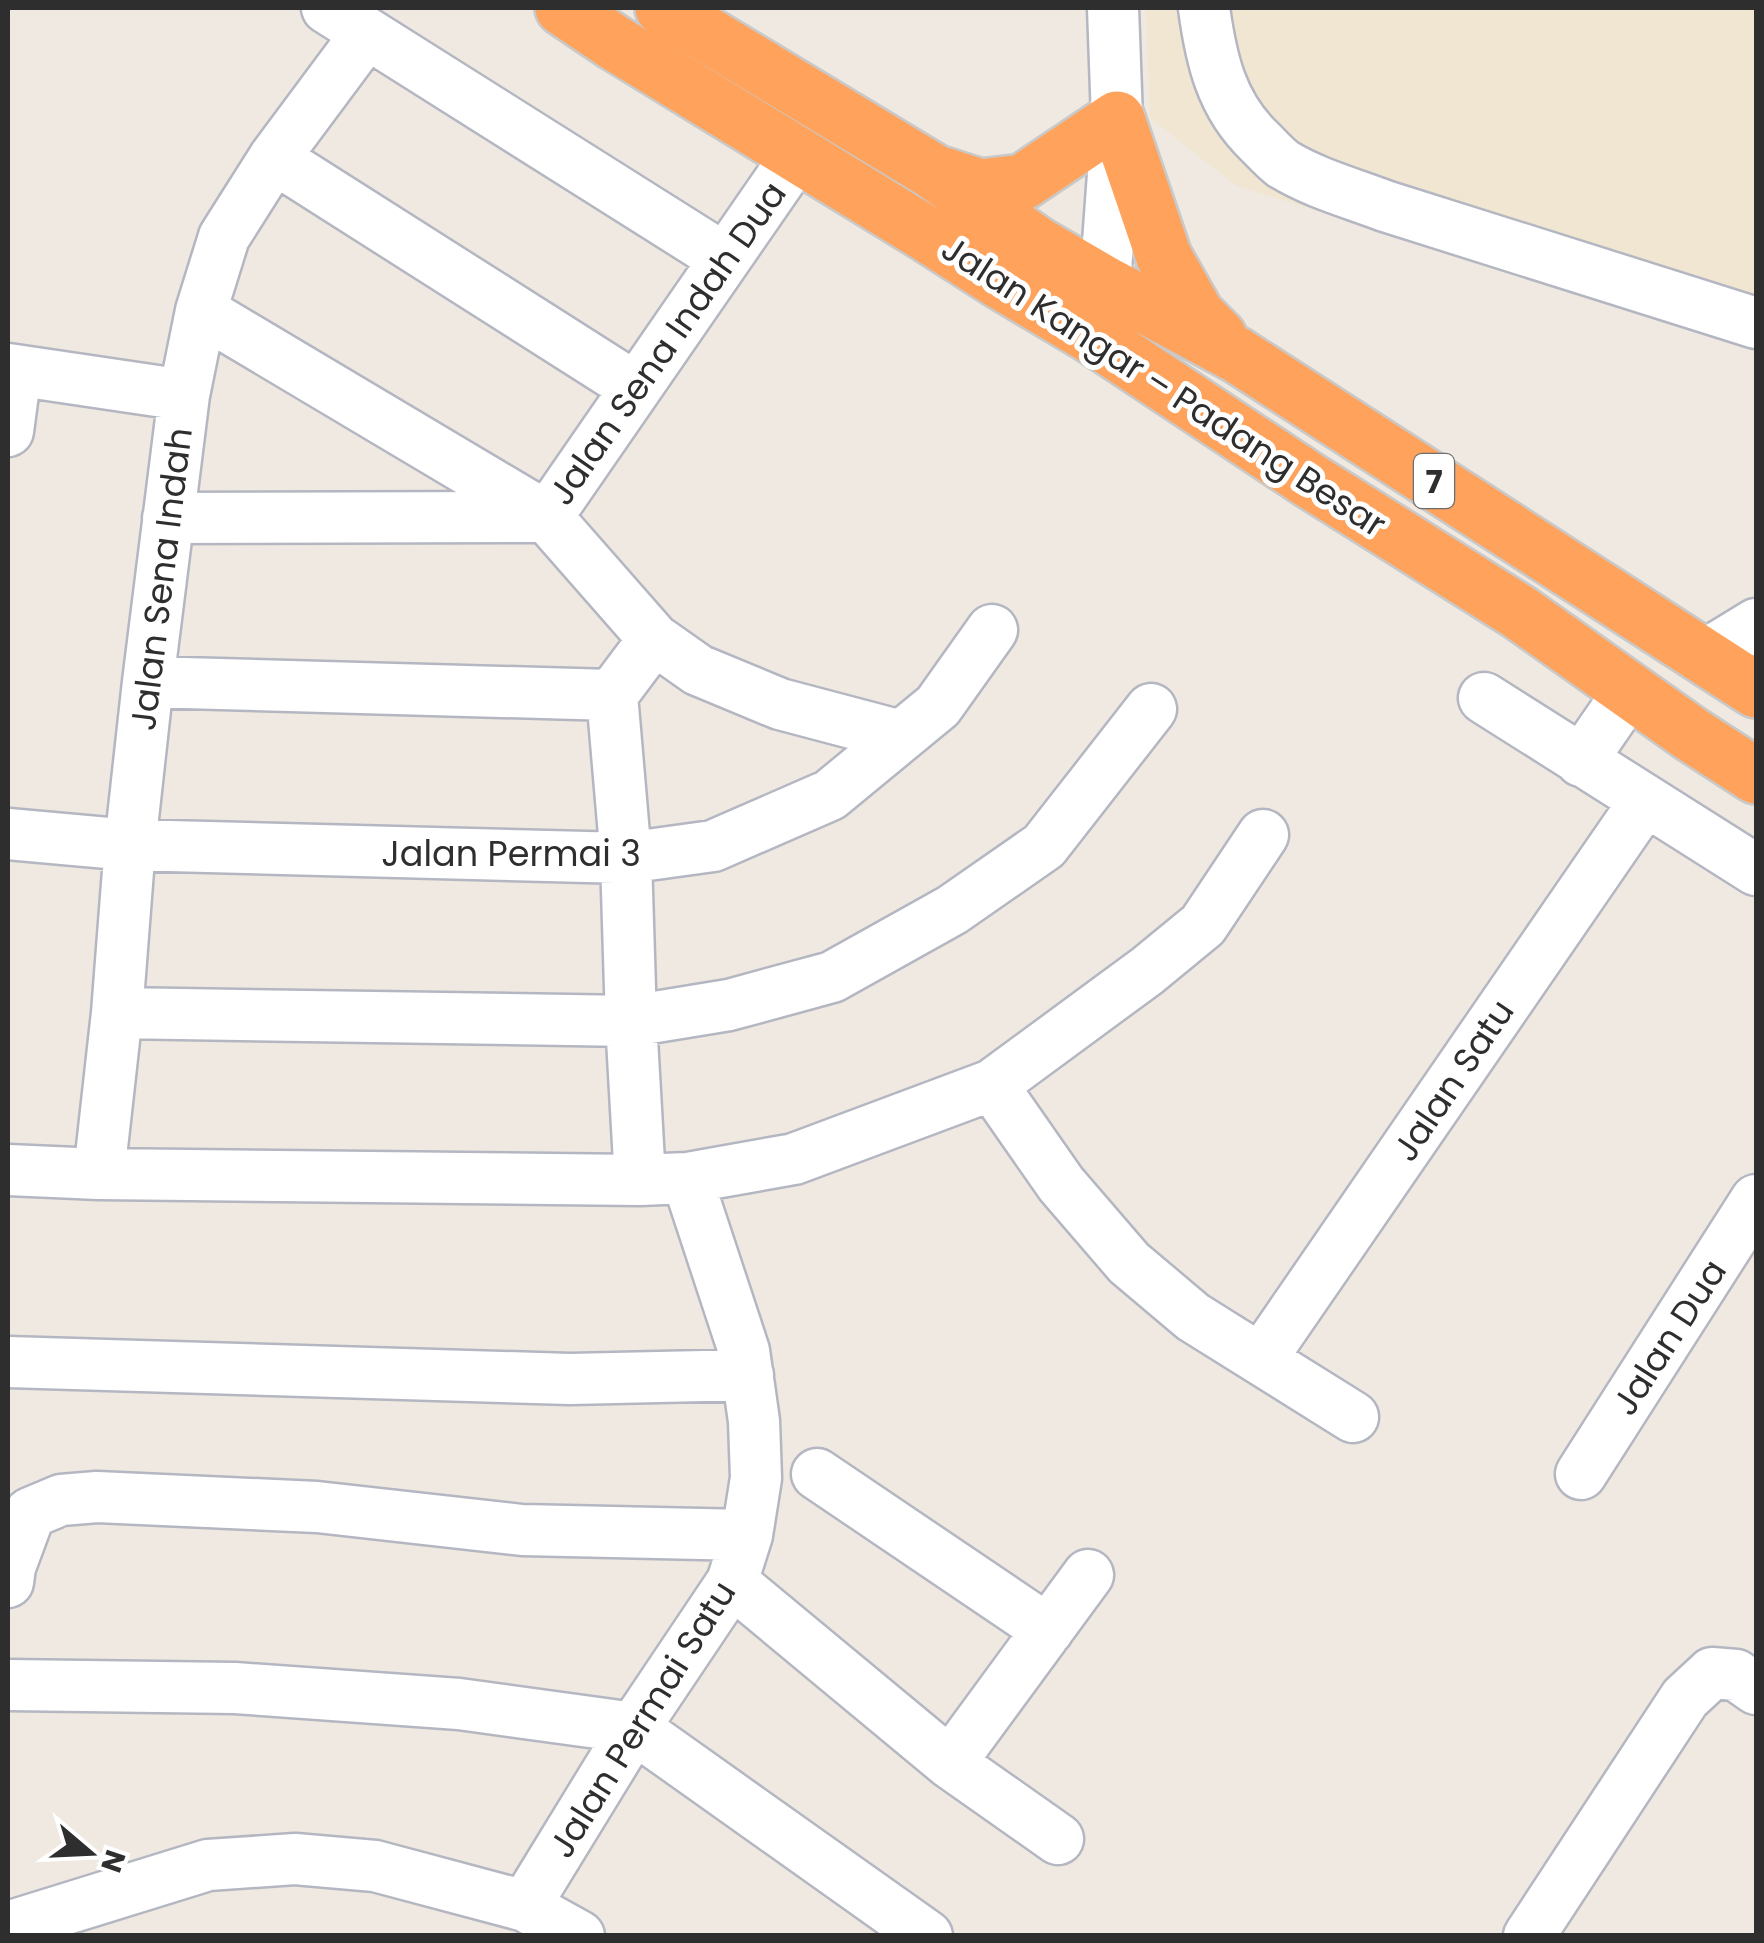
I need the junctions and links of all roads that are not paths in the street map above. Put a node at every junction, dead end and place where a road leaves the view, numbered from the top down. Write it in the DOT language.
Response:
graph roads {
  1 [pos="563,8"];
  2 [pos="663,8"];
  3 [pos="1114,8"];
  4 [pos="1204,8"];
  5 [pos="347,20"];
  6 [pos="1117,119"];
  7 [pos="797,154"];
  8 [pos="274,158"];
  9 [pos="931,170"];
  10 [pos="726,259"];
  11 [pos="1000,281"];
  12 [pos="1104,284"];
  13 [pos="201,310"];
  14 [pos="1756,323"];
  15 [pos="1238,354"];
  16 [pos="12,370"];
  17 [pos="1154,377"];
  18 [pos="636,388"];
  19 [pos="184,395"];
  20 [pos="8,431"];
  21 [pos="546,517"];
  22 [pos="168,518"];
  23 [pos="1756,624"];
  24 [pos="992,630"];
  25 [pos="654,639"];
  26 [pos="1702,657"];
  27 [pos="148,682"];
  28 [pos="1630,690"];
  29 [pos="1756,690"];
  30 [pos="612,695"];
  31 [pos="1484,698"];
  32 [pos="1150,709"];
  33 [pos="902,736"];
  34 [pos="1581,760"];
  35 [pos="1756,776"];
  36 [pos="1644,801"];
  37 [pos="8,834"];
  38 [pos="1263,835"];
  39 [pos="130,845"];
  40 [pos="626,858"];
  41 [pos="1756,870"];
  42 [pos="117,1013"];
  43 [pos="631,1021"];
  44 [pos="992,1084"];
  45 [pos="8,1170"];
  46 [pos="99,1174"];
  47 [pos="663,1180"];
  48 [pos="1756,1200"];
  49 [pos="1262,1359"];
  50 [pos="8,1362"];
  51 [pos="748,1375"];
  52 [pos="1352,1416"];
  53 [pos="816,1474"];
  54 [pos="1581,1474"];
  55 [pos="747,1535"];
  56 [pos="1088,1575"];
  57 [pos="8,1582"];
  58 [pos="732,1582"];
  59 [pos="1048,1630"];
  60 [pos="8,1685"];
  61 [pos="1756,1689"];
  62 [pos="634,1728"];
  63 [pos="950,1763"];
  64 [pos="1058,1839"];
  65 [pos="524,1906"];
  66 [pos="17,1929"];
  67 [pos="579,1936"];
  68 [pos="927,1936"];
  69 [pos="1529,1936"];
  1 -- 7 [label="highway, Jalan Kangar – Padang Besar / 7"];
  2 -- 9 [label="highway, Jalan Kangar – Padang Besar / 7"];
  3 -- 6 [label="street"];
  4 -- 14 [label="street"];
  5 -- 8 [label="street, Jalan Sena Indah"];
  5 -- 10 [label="street"];
  6 -- 9 [label="highway"];
  6 -- 12 [label="street"];
  6 -- 15 [label="highway"];
  7 -- 10 [label="street, Jalan Sena Indah Dua"];
  7 -- 11 [label="highway, Jalan Kangar – Padang Besar / 7"];
  8 -- 13 [label="street, Jalan Sena Indah"];
  8 -- 18 [label="street"];
  9 -- 12 [label="highway, Jalan Kangar – Padang Besar / 7"];
  10 -- 18 [label="street, Jalan Sena Indah Dua"];
  11 -- 12 [label="highway"];
  11 -- 17 [label="highway, Jalan Kangar – Padang Besar / 7"];
  12 -- 15 [label="highway, Jalan Kangar – Padang Besar / 7"];
  12 -- 17 [label="highway"];
  13 -- 19 [label="street, Jalan Sena Indah"];
  13 -- 21 [label="street"];
  15 -- 26 [label="highway, Jalan Kangar – Padang Besar / 7"];
  16 -- 19 [label="street"];
  16 -- 20 [label="street"];
  17 -- 28 [label="highway, Jalan Kangar – Padang Besar / 7"];
  18 -- 21 [label="street, Jalan Sena Indah Dua"];
  19 -- 22 [label="street, Jalan Sena Indah"];
  21 -- 22 [label="street, Jalan Sena Indah Dua"];
  21 -- 25 [label="street"];
  22 -- 27 [label="street, Jalan Sena Indah"];
  23 -- 26 [label="street"];
  24 -- 33 [label="street, Jalan Permai 3"];
  25 -- 30 [label="street"];
  25 -- 33 [label="street"];
  26 -- 29 [label="highway, Jalan Kangar – Padang Besar / 7"];
  27 -- 30 [label="street"];
  27 -- 39 [label="street, Jalan Sena Indah"];
  28 -- 34 [label="street"];
  28 -- 35 [label="highway, Jalan Kangar – Padang Besar / 7"];
  30 -- 40 [label="street, Jalan Permai Satu"];
  31 -- 34 [label="street"];
  32 -- 43 [label="street"];
  33 -- 40 [label="street, Jalan Permai 3"];
  34 -- 36 [label="street"];
  36 -- 41 [label="street"];
  36 -- 49 [label="street, Jalan Satu"];
  37 -- 39 [label="street, Jalan Permai 3"];
  38 -- 44 [label="street"];
  39 -- 40 [label="street, Jalan Permai 3"];
  39 -- 42 [label="street, Jalan Sena Indah"];
  40 -- 43 [label="street, Jalan Permai Satu"];
  42 -- 43 [label="street"];
  42 -- 46 [label="street, Jalan Sena Indah"];
  43 -- 47 [label="street, Jalan Permai Satu"];
  44 -- 47 [label="street"];
  44 -- 49 [label="street"];
  45 -- 46 [label="street"];
  46 -- 47 [label="street"];
  47 -- 51 [label="street, Jalan Permai Satu"];
  48 -- 54 [label="street, Jalan Dua"];
  49 -- 52 [label="street"];
  50 -- 51 [label="street"];
  51 -- 55 [label="street, Jalan Permai Satu"];
  53 -- 59 [label="street"];
  55 -- 57 [label="street"];
  55 -- 58 [label="street, Jalan Permai Satu"];
  56 -- 59 [label="street"];
  58 -- 62 [label="street, Jalan Permai Satu"];
  58 -- 63 [label="street"];
  59 -- 63 [label="street"];
  60 -- 62 [label="street"];
  61 -- 69 [label="street"];
  62 -- 65 [label="street, Jalan Permai Satu"];
  62 -- 68 [label="street"];
  63 -- 64 [label="street"];
  65 -- 66 [label="street"];
  65 -- 67 [label="street"];
}
